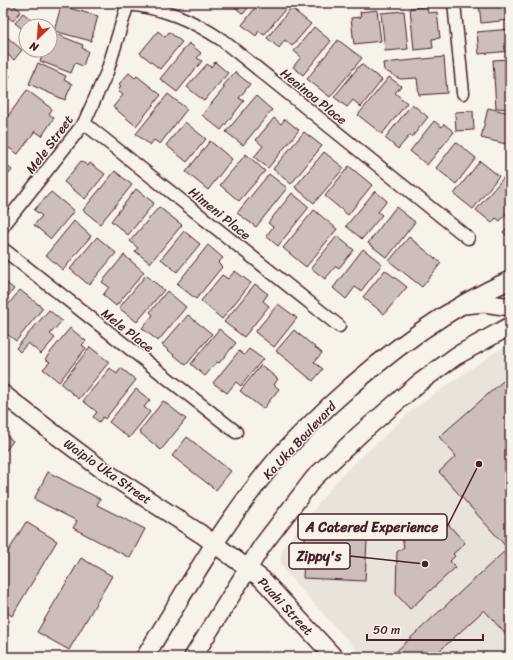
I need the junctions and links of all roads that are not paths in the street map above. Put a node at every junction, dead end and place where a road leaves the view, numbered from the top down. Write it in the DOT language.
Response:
graph roads {
  1 [pos="454,3"];
  2 [pos="128,4"];
  3 [pos="463,93"];
  4 [pos="84,122"];
  5 [pos="3,226"];
  6 [pos="468,238"];
  7 [pos="3,249"];
  8 [pos="510,280"];
  9 [pos="461,305"];
  10 [pos="510,307"];
  11 [pos="339,326"];
  12 [pos="510,326"];
  13 [pos="3,394"];
  14 [pos="236,432"];
  15 [pos="215,544"];
  16 [pos="248,568"];
  17 [pos="145,657"];
  18 [pos="193,657"];
  19 [pos="334,657"];
  1 -- 3 [label="street"];
  2 -- 4 [label="street, Mele Street"];
  2 -- 6 [label="street, Heainoa Place"];
  4 -- 5 [label="street, Mele Street"];
  4 -- 11 [label="street, Himeni Place"];
  7 -- 14 [label="street, Mele Place"];
  8 -- 9 [label="main road, Ka Uka Boulevard"];
  9 -- 10 [label="main road"];
  9 -- 15 [label="main road, Ka Uka Boulevard"];
  12 -- 16 [label="main road"];
  13 -- 15 [label="main road, Waipio Uka Street"];
  15 -- 16 [label="main road, Puahi Street"];
  15 -- 17 [label="main road, Ka Uka Boulevard"];
  16 -- 18 [label="main road"];
  16 -- 19 [label="main road, Puahi Street"];
}
